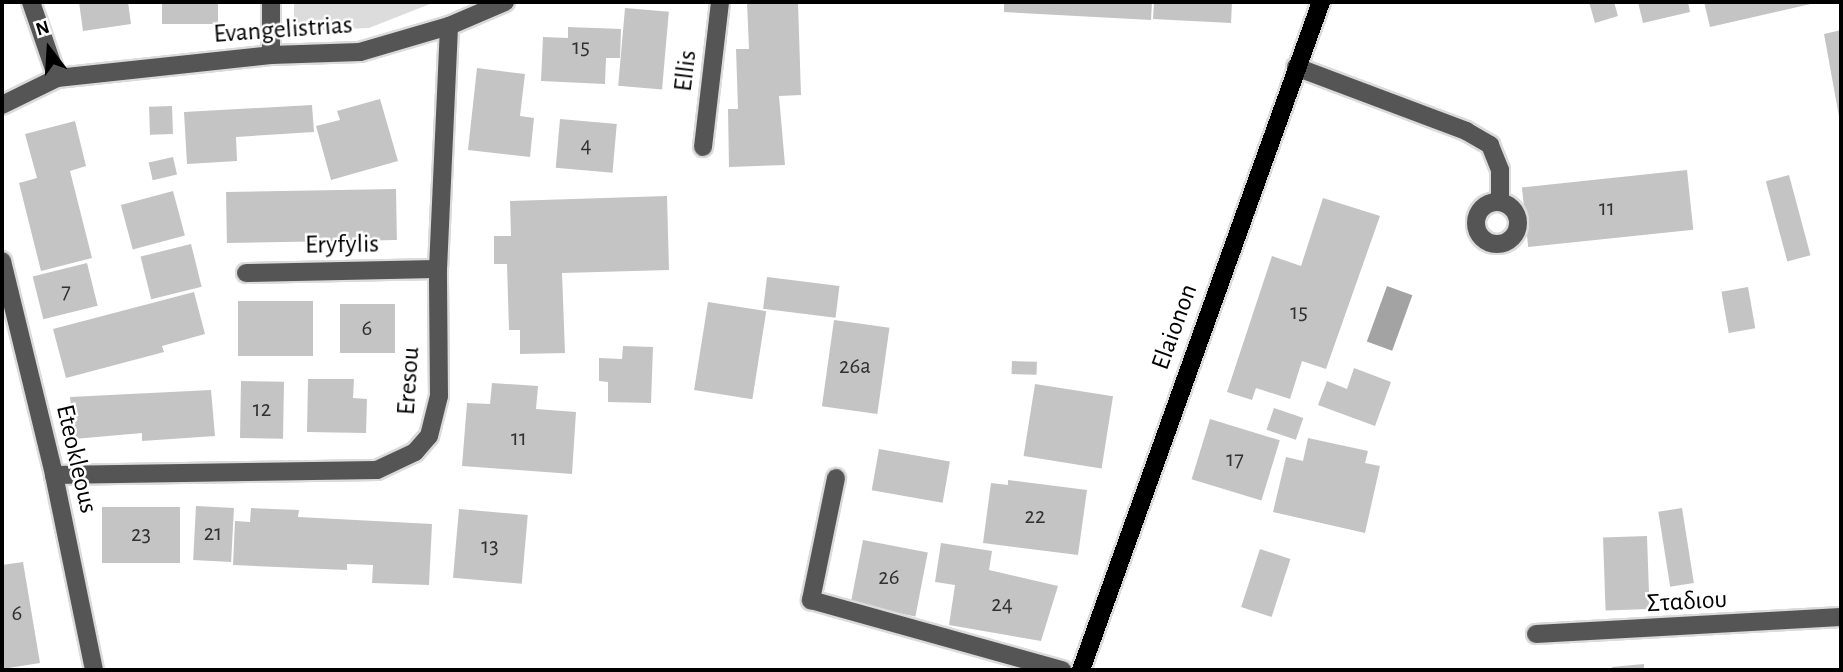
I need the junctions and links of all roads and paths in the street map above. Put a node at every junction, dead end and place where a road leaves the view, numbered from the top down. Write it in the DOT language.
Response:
graph roads {
  1 [pos="31,2"];
  2 [pos="271,2"];
  3 [pos="505,2"];
  4 [pos="720,2"];
  5 [pos="1321,2"];
  6 [pos="449,26"];
  7 [pos="271,54"];
  8 [pos="1296,67"];
  9 [pos="57,78"];
  10 [pos="2,105"];
  11 [pos="703,147"];
  12 [pos="1500,202"];
  13 [pos="2,261"];
  14 [pos="438,269"];
  15 [pos="246,273"];
  16 [pos="54,475"];
  17 [pos="836,478"];
  18 [pos="1841,617"];
  19 [pos="1536,635"];
  20 [pos="94,670"];
  21 [pos="1062,670"];
  22 [pos="1081,670"];
  1 -- 9 [label="street"];
  2 -- 7 [label="street"];
  3 -- 6 [label="street, Evangelistrias"];
  4 -- 11 [label="street, Ellis"];
  5 -- 8 [label="main road, Elaionon"];
  6 -- 7 [label="street, Evangelistrias"];
  6 -- 14 [label="street, Eresou"];
  7 -- 9 [label="street, Evangelistrias"];
  8 -- 12 [label="street"];
  8 -- 22 [label="main road, Elaionon"];
  9 -- 10 [label="street, Evangelistrias"];
  13 -- 16 [label="street, Eteokleous"];
  14 -- 15 [label="street, Eryfylis"];
  14 -- 16 [label="street, Eresou"];
  16 -- 20 [label="street, Eteokleous"];
  17 -- 21 [label="street"];
  18 -- 19 [label="street, Σταδιου"];
}
